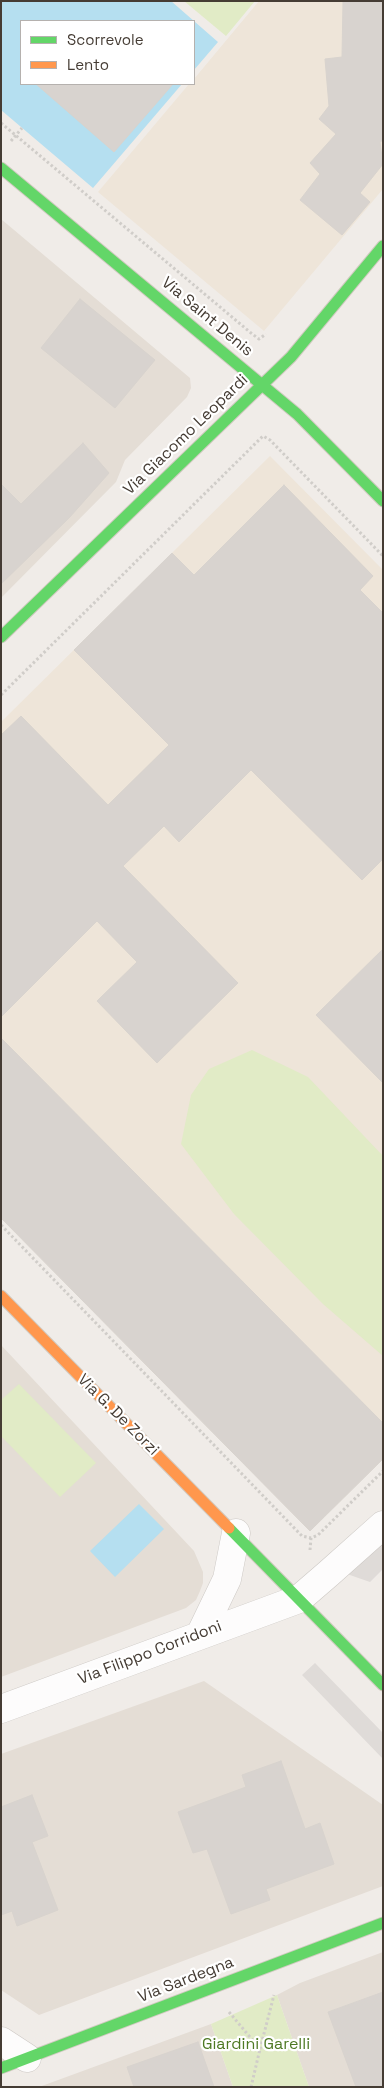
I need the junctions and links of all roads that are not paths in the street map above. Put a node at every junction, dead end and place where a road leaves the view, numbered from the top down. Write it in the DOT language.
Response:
graph roads {
  1 [pos="1,168"];
  2 [pos="383,246"];
  3 [pos="262,385"];
  4 [pos="383,501"];
  5 [pos="1,637"];
  6 [pos="1,1296"];
  7 [pos="383,1525"];
  8 [pos="236,1533"];
  9 [pos="299,1598"];
  10 [pos="200,1635"];
  11 [pos="383,1685"];
  12 [pos="1,1709"];
  13 [pos="383,1923"];
  14 [pos="1,2041"];
  15 [pos="28,2058"];
  16 [pos="1,2068"];
  1 -- 3 [label="street, Via Saint Denis"];
  2 -- 3 [label="street, Via Giacomo Leopardi"];
  3 -- 4 [label="street, Via Saint Denis"];
  3 -- 5 [label="street, Via Giacomo Leopardi"];
  6 -- 8 [label="street, Via G. De Zorzi"];
  7 -- 9 [label="street, Via Filippo Corridoni"];
  8 -- 9 [label="street, Via G. De Zorzi"];
  8 -- 10 [label="street"];
  9 -- 10 [label="street, Via Filippo Corridoni"];
  9 -- 11 [label="street, Via G. De Zorzi"];
  10 -- 12 [label="street, Via Filippo Corridoni"];
  13 -- 15 [label="street, Via Sardegna"];
  14 -- 15 [label="street"];
  15 -- 16 [label="street, Via Sardegna"];
}
